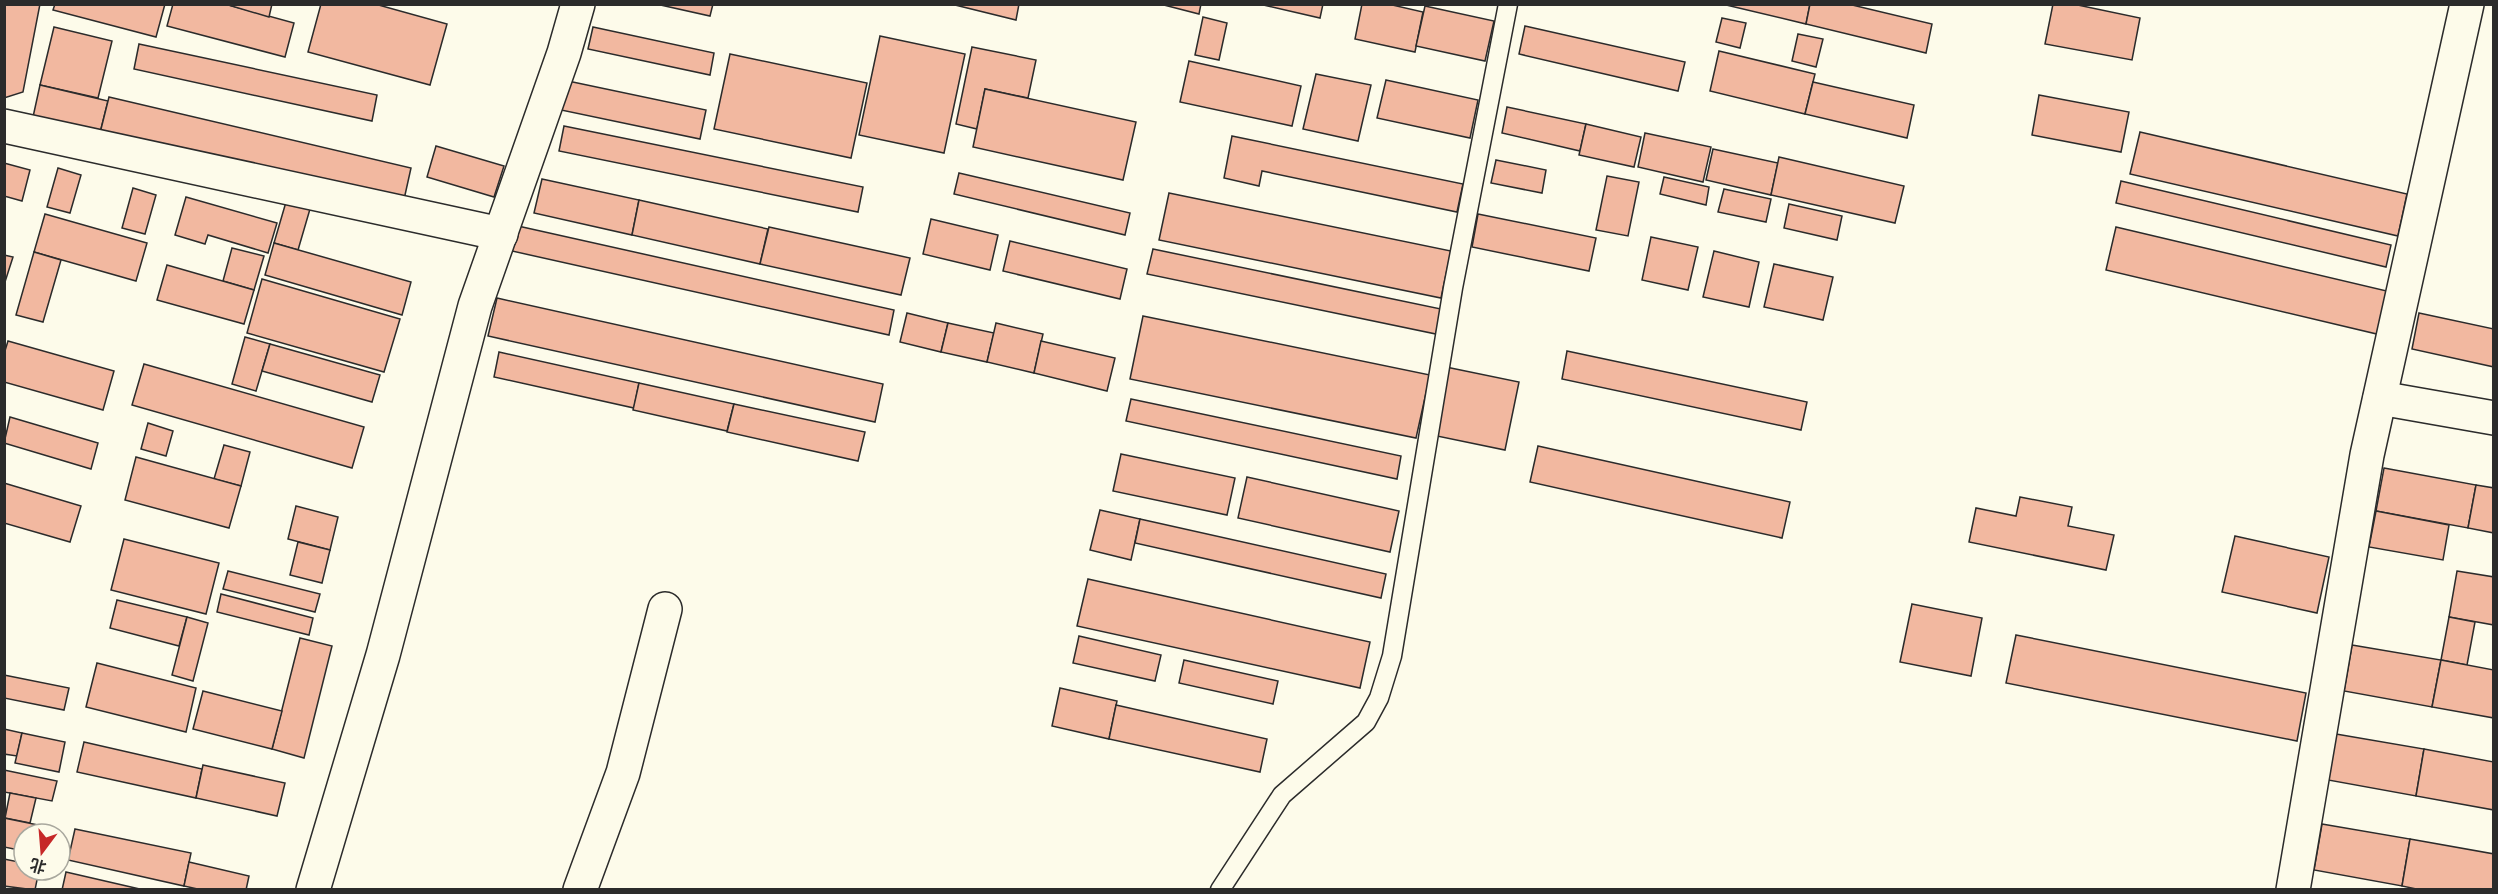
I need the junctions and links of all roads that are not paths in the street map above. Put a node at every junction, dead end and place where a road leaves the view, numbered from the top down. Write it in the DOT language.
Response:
graph roads {
  1 [pos="578,4"];
  2 [pos="1508,4"];
  3 [pos="2467,4"];
  4 [pos="4,126"];
  5 [pos="501,234"];
  6 [pos="2380,398"];
  7 [pos="2493,418"];
  8 [pos="665,609"];
  9 [pos="313,890"];
  10 [pos="580,890"];
  11 [pos="1220,890"];
  12 [pos="2293,890"];
  1 -- 5 [label="street"];
  2 -- 11 [label="lane"];
  3 -- 6 [label="street"];
  4 -- 5 [label="street"];
  5 -- 9 [label="street"];
  6 -- 7 [label="street"];
  6 -- 12 [label="street"];
  8 -- 10 [label="street"];
}
